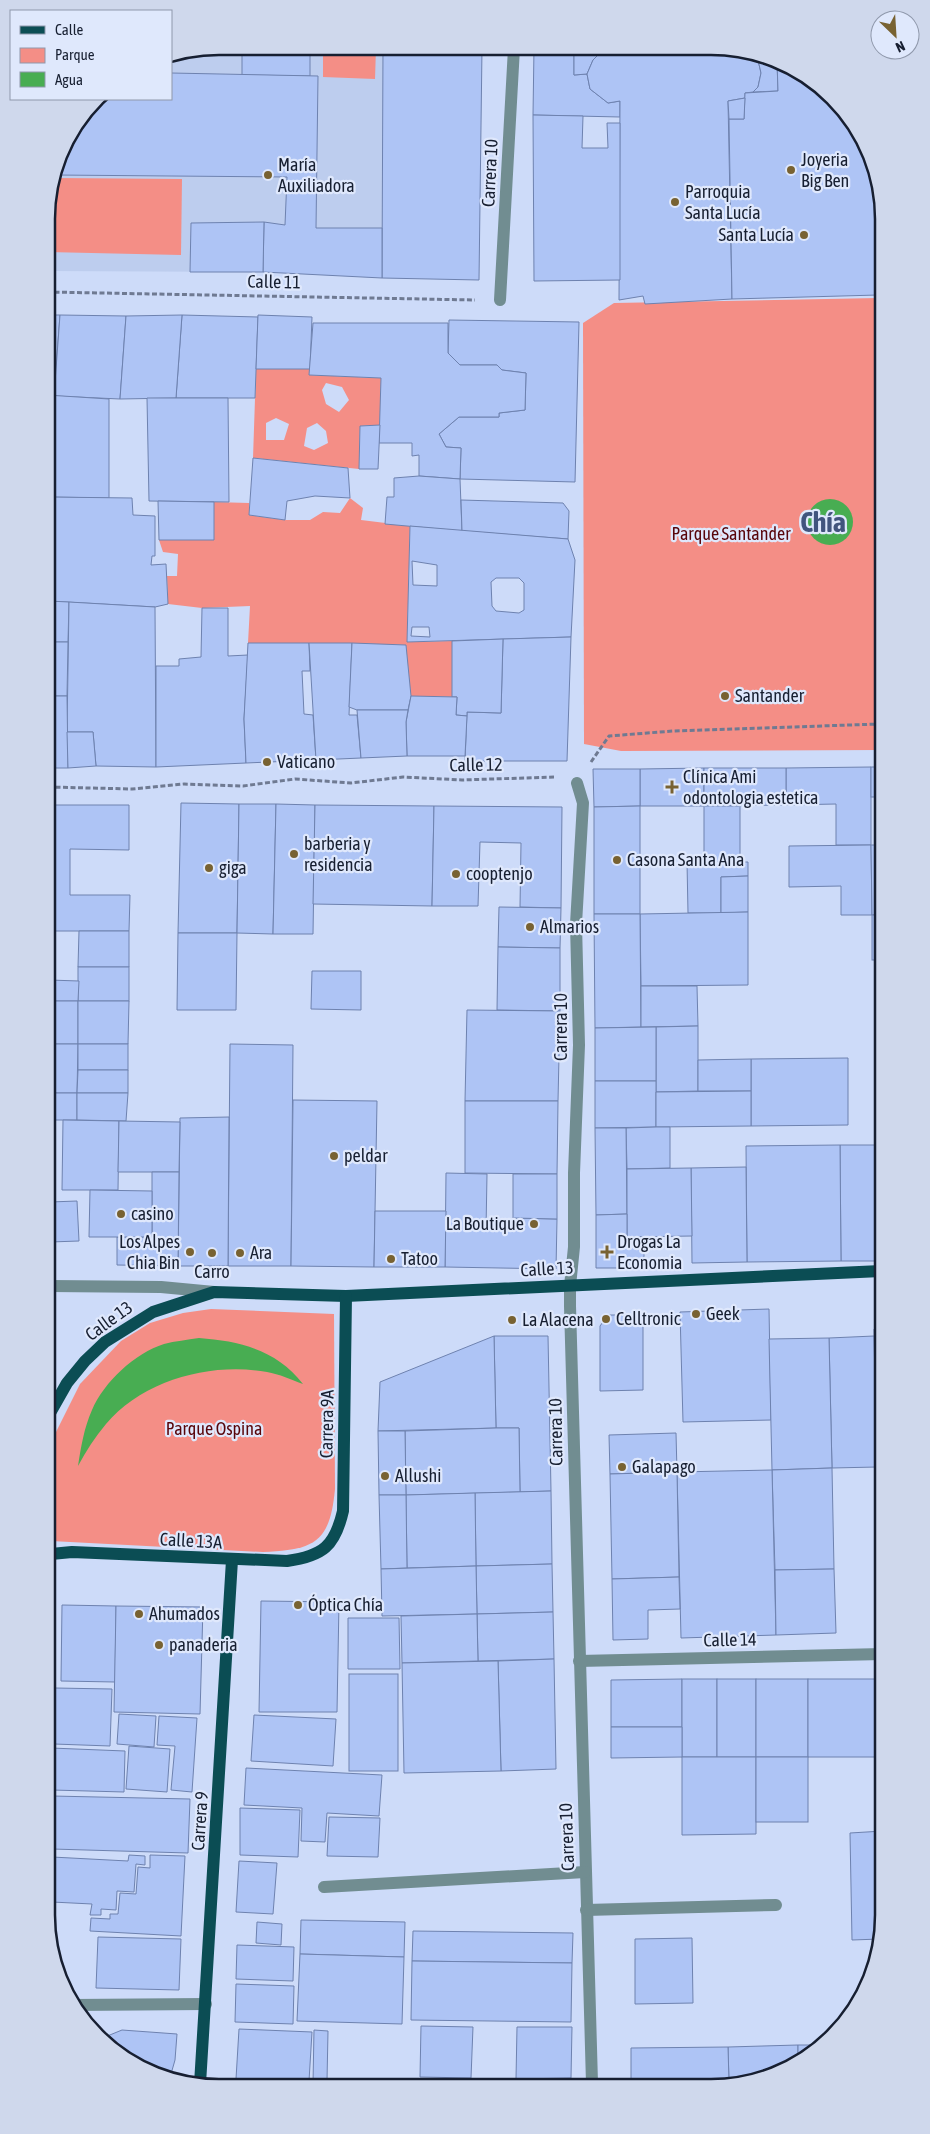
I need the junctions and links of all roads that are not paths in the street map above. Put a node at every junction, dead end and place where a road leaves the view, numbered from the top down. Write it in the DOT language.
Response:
graph roads {
  1 [pos="514,55"];
  2 [pos="500,300"];
  3 [pos="577,783"];
  4 [pos="875,1271"];
  5 [pos="55,1286"];
  6 [pos="570,1286"];
  7 [pos="214,1292"];
  8 [pos="346,1296"];
  9 [pos="55,1404"];
  10 [pos="327,1548"];
  11 [pos="55,1554"];
  12 [pos="232,1560"];
  13 [pos="875,1654"];
  14 [pos="579,1661"];
  15 [pos="585,1872"];
  16 [pos="324,1887"];
  17 [pos="776,1905"];
  18 [pos="586,1910"];
  19 [pos="206,2004"];
  20 [pos="82,2005"];
  21 [pos="200,2078"];
  22 [pos="592,2079"];
  1 -- 2 [label="street, Carrera 10"];
  3 -- 6 [label="street, Carrera 10"];
  4 -- 6 [label="main road, Calle 13"];
  5 -- 7 [label="street, Calle 13"];
  6 -- 8 [label="main road, Calle 13"];
  6 -- 14 [label="street, Carrera 10"];
  7 -- 8 [label="main road, Calle 13"];
  7 -- 9 [label="main road, Calle 13"];
  8 -- 10 [label="main road, Carrera 9A"];
  10 -- 12 [label="main road, Calle 13A"];
  11 -- 12 [label="main road, Calle 13A"];
  12 -- 19 [label="main road, Carrera 9"];
  13 -- 14 [label="street, Calle 14"];
  14 -- 15 [label="street, Carrera 10"];
  15 -- 16 [label="street"];
  15 -- 18 [label="street, Carrera 10"];
  17 -- 18 [label="street"];
  18 -- 22 [label="street, Carrera 10"];
  19 -- 20 [label="street"];
  19 -- 21 [label="main road, Carrera 9"];
}
